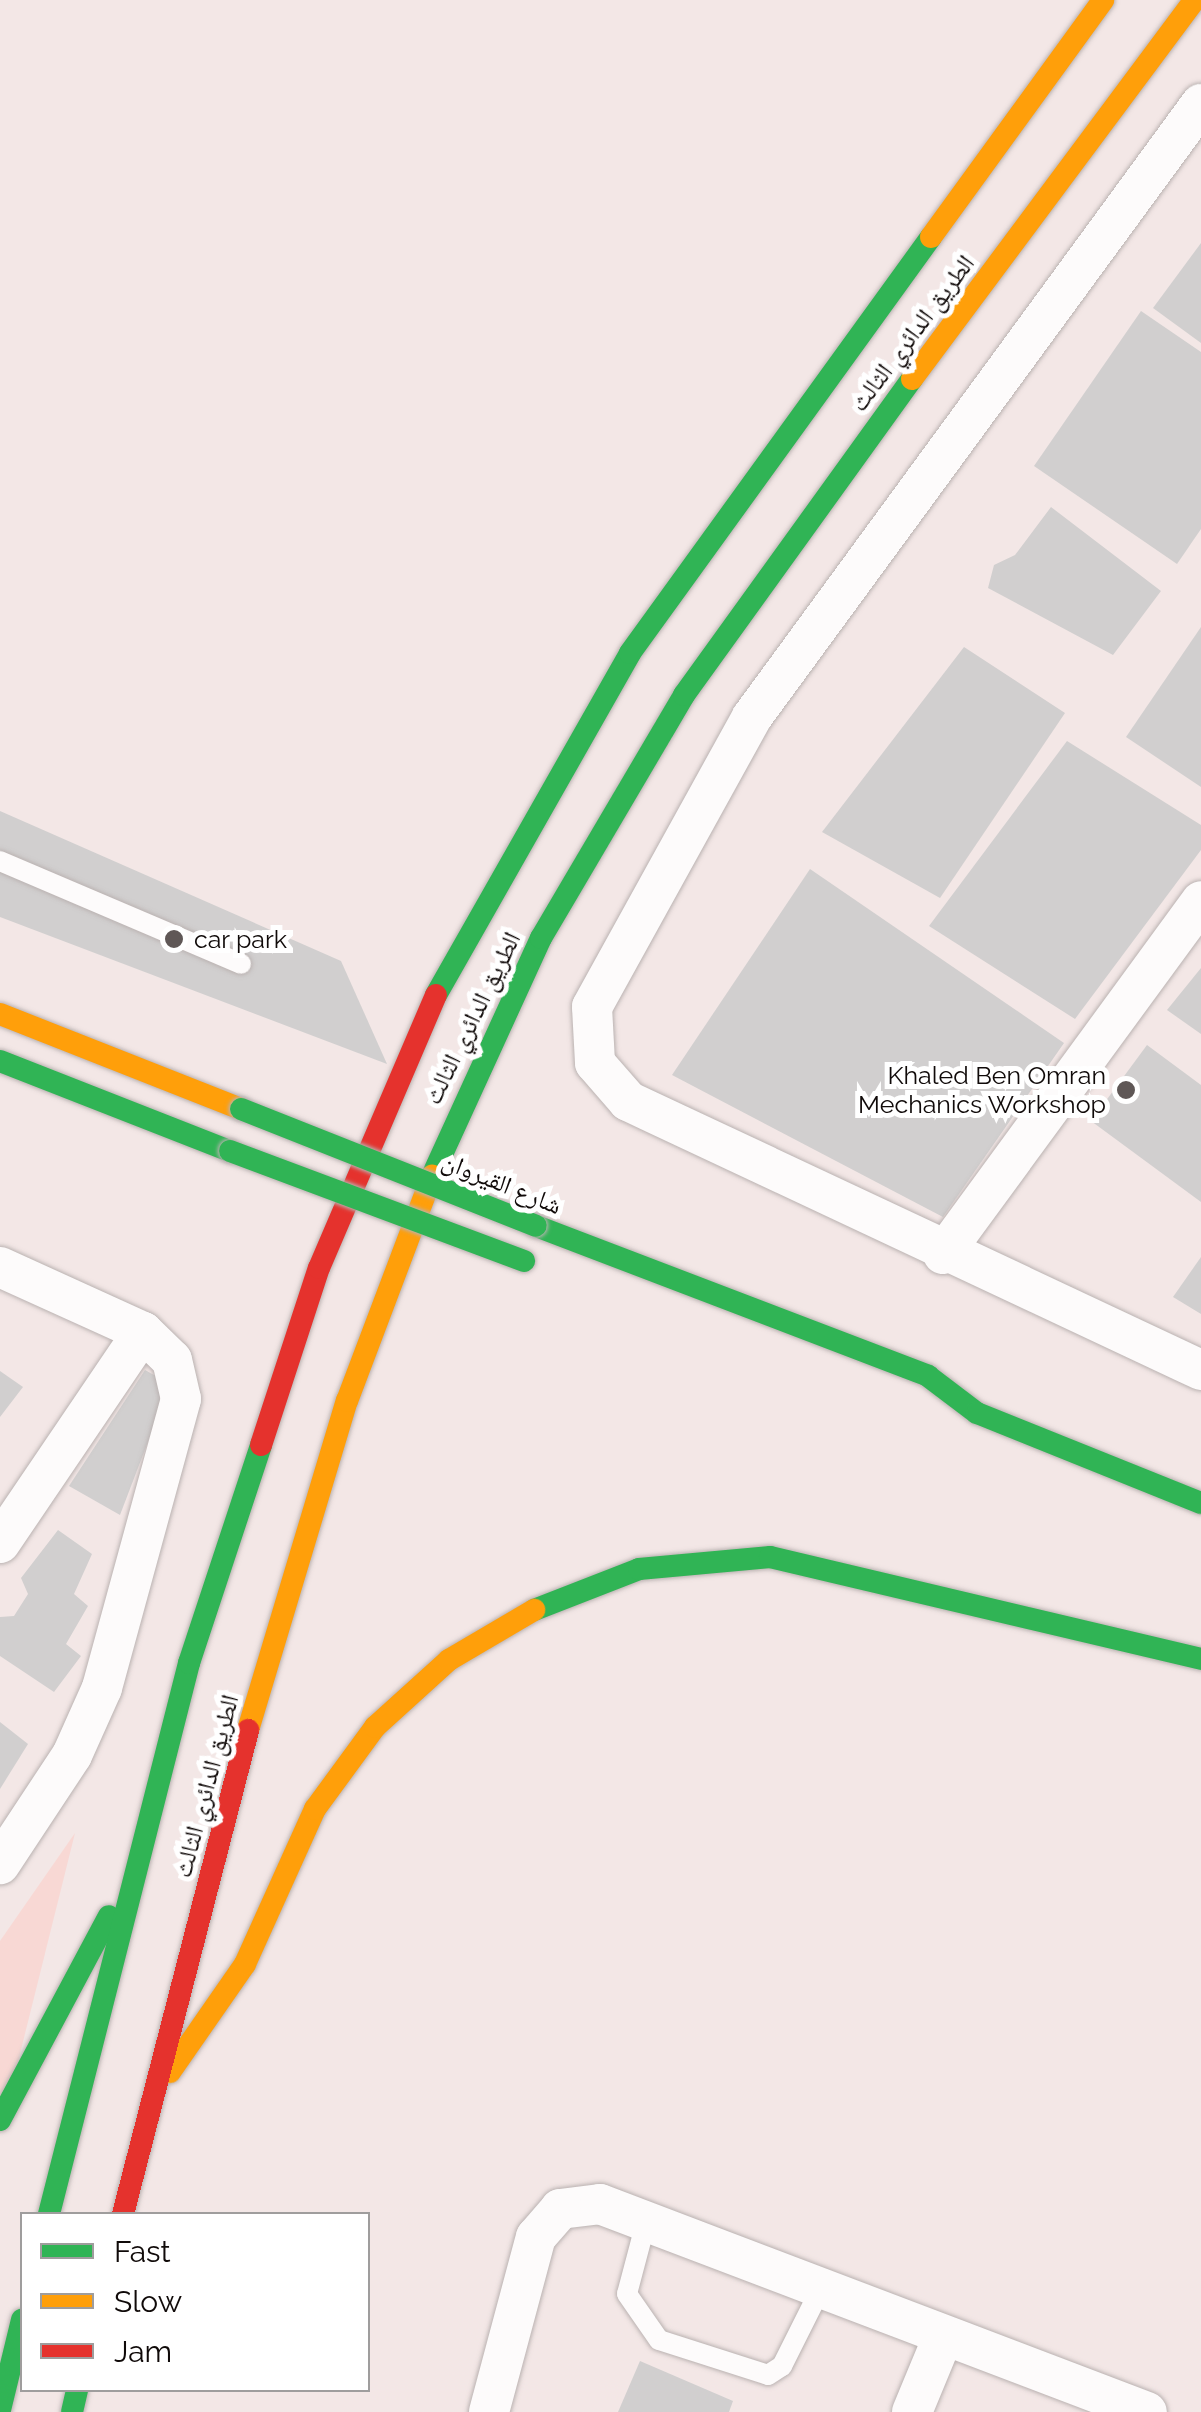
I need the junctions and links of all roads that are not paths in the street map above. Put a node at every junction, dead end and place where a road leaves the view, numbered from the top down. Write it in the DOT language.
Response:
graph roads {
  1 [pos="1103,0"];
  2 [pos="1194,0"];
  3 [pos="1201,104"];
  4 [pos="0,862"];
  5 [pos="1201,901"];
  6 [pos="241,964"];
  7 [pos="0,1014"];
  8 [pos="0,1061"];
  9 [pos="943,1254"];
  10 [pos="533,1265"];
  11 [pos="0,1267"];
  12 [pos="143,1332"];
  13 [pos="1201,1370"];
  14 [pos="977,1413"];
  15 [pos="928,1414"];
  16 [pos="1201,1503"];
  17 [pos="0,1542"];
  18 [pos="1201,1660"];
  19 [pos="0,1864"];
  20 [pos="134,1881"];
  21 [pos="155,2090"];
  22 [pos="0,2120"];
  23 [pos="50,2212"];
  24 [pos="123,2212"];
  25 [pos="646,2222"];
  26 [pos="820,2290"];
  27 [pos="20,2328"];
  28 [pos="943,2337"];
  29 [pos="0,2410"];
  30 [pos="489,2412"];
  31 [pos="912,2412"];
  32 [pos="1147,2412"];
  1 -- 20 [label="main road, الطريق الدائري الثالث"];
  2 -- 21 [label="main road, الطريق الدائري الثالث"];
  3 -- 9 [label="street"];
  4 -- 6 [label="lane"];
  5 -- 9 [label="street"];
  7 -- 14 [label="main road, شارع القيروان, bridge"];
  8 -- 10 [label="main road, bridge"];
  9 -- 13 [label="street"];
  11 -- 12 [label="street"];
  12 -- 17 [label="street"];
  12 -- 19 [label="street"];
  14 -- 15 [label="main road, شارع القيروان"];
  14 -- 16 [label="main road, شارع القيروان"];
  18 -- 21 [label="main road"];
  20 -- 22 [label="main road"];
  20 -- 23 [label="main road, الطريق الدائري الثالث"];
  21 -- 24 [label="main road, الطريق الدائري الثالث"];
  25 -- 26 [label="street"];
  25 -- 26 [label="lane"];
  25 -- 30 [label="street"];
  26 -- 28 [label="street"];
  27 -- 29 [label="main road"];
  28 -- 31 [label="street"];
  28 -- 32 [label="street"];
}
